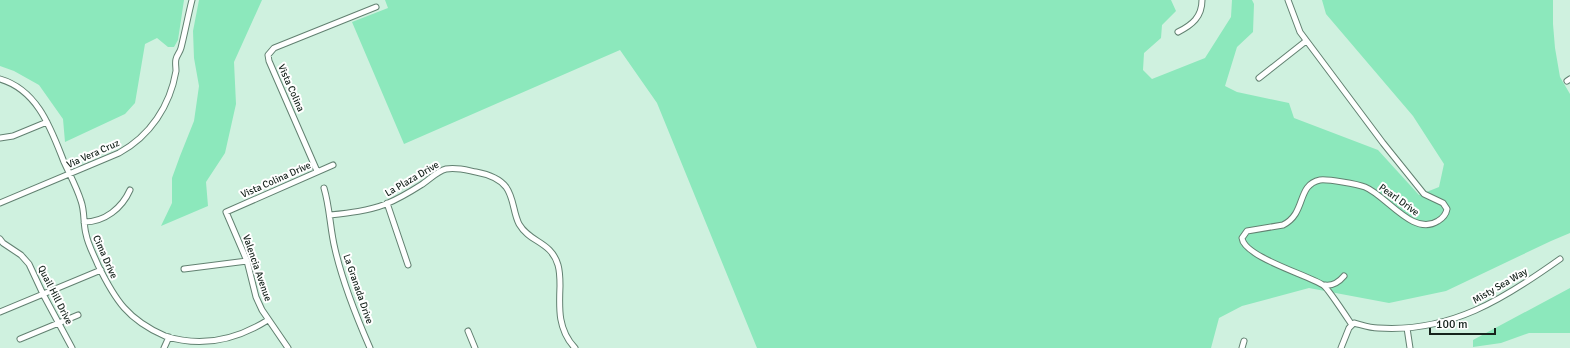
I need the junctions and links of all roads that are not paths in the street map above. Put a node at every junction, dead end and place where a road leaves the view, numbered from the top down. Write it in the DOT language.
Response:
graph roads {
  1 [pos="192,0"];
  2 [pos="1202,0"];
  3 [pos="1288,0"];
  4 [pos="376,7"];
  5 [pos="1178,32"];
  6 [pos="1306,41"];
  7 [pos="1259,78"];
  8 [pos="0,79"];
  9 [pos="47,122"];
  10 [pos="0,138"];
  11 [pos="333,165"];
  12 [pos="318,171"];
  13 [pos="70,174"];
  14 [pos="324,188"];
  15 [pos="130,190"];
  16 [pos="0,203"];
  17 [pos="387,203"];
  18 [pos="226,212"];
  19 [pos="330,215"];
  20 [pos="84,222"];
  21 [pos="0,239"];
  22 [pos="1560,259"];
  23 [pos="247,262"];
  24 [pos="408,265"];
  25 [pos="184,269"];
  26 [pos="101,270"];
  27 [pos="1344,276"];
  28 [pos="1325,285"];
  29 [pos="43,294"];
  30 [pos="0,312"];
  31 [pos="78,315"];
  32 [pos="268,320"];
  33 [pos="59,323"];
  34 [pos="1352,325"];
  35 [pos="1407,328"];
  36 [pos="468,331"];
  37 [pos="169,337"];
  38 [pos="20,339"];
  39 [pos="1244,341"];
  40 [pos="72,348"];
  41 [pos="164,348"];
  42 [pos="288,348"];
  43 [pos="370,348"];
  44 [pos="475,348"];
  45 [pos="575,348"];
  46 [pos="1242,348"];
  47 [pos="1341,348"];
  48 [pos="1410,348"];
  1 -- 13 [label="street, Via Vera Cruz"];
  2 -- 5 [label="street"];
  3 -- 6 [label="street, Pearl Drive"];
  4 -- 12 [label="street, Vista Colina"];
  6 -- 7 [label="street"];
  6 -- 28 [label="street, Pearl Drive"];
  8 -- 9 [label="street, Cima Drive"];
  9 -- 10 [label="street"];
  9 -- 13 [label="street, Cima Drive"];
  11 -- 12 [label="street, Vista Colina Drive"];
  12 -- 18 [label="street, Vista Colina Drive"];
  13 -- 16 [label="street, Via Vera Cruz"];
  13 -- 20 [label="street, Cima Drive"];
  14 -- 19 [label="street, La Granada Drive"];
  15 -- 20 [label="street"];
  17 -- 19 [label="street, La Plaza Drive"];
  17 -- 24 [label="street"];
  17 -- 45 [label="street, La Plaza Drive"];
  18 -- 23 [label="street, Valencia Avenue"];
  19 -- 43 [label="street, La Granada Drive"];
  20 -- 26 [label="street, Cima Drive"];
  21 -- 29 [label="street, Quail Hill Drive"];
  22 -- 35 [label="street, Misty Sea Way"];
  23 -- 25 [label="street"];
  23 -- 32 [label="street, Valencia Avenue"];
  26 -- 29 [label="street"];
  26 -- 37 [label="street, Cima Drive"];
  27 -- 28 [label="street"];
  28 -- 34 [label="street"];
  29 -- 30 [label="street"];
  29 -- 33 [label="street, Quail Hill Drive"];
  31 -- 33 [label="street"];
  32 -- 37 [label="street, Cima Drive"];
  32 -- 42 [label="street, Valencia Avenue"];
  33 -- 38 [label="street"];
  33 -- 40 [label="street, Quail Hill Drive"];
  34 -- 35 [label="street, Misty Sea Way"];
  34 -- 47 [label="street"];
  35 -- 48 [label="street"];
  36 -- 44 [label="street"];
  37 -- 41 [label="street"];
  39 -- 46 [label="street"];
}
